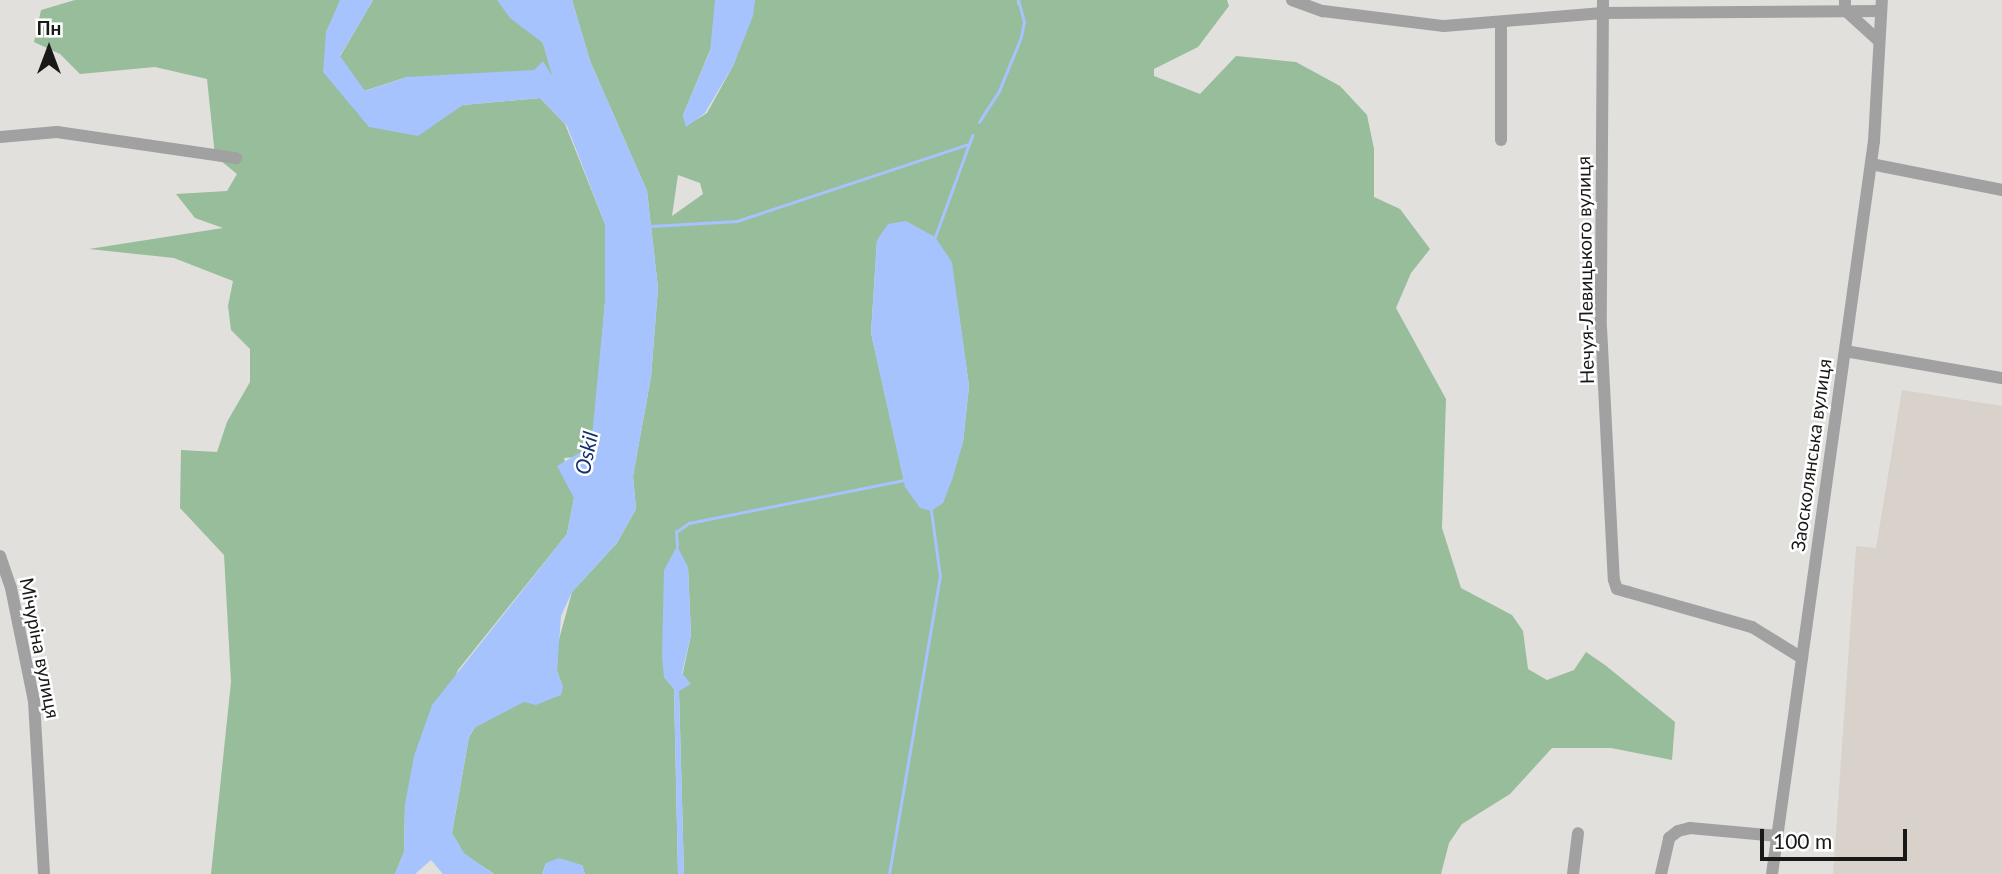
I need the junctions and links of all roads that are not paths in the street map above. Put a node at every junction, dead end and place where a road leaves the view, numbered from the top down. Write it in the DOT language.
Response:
graph roads {
  1 [pos="1293,0"];
  2 [pos="1845,5"];
  3 [pos="1603,6"];
  4 [pos="1881,6"];
  5 [pos="1501,22"];
  6 [pos="1879,41"];
  7 [pos="0,137"];
  8 [pos="1501,140"];
  9 [pos="236,158"];
  10 [pos="1871,164"];
  11 [pos="2002,190"];
  12 [pos="1845,351"];
  13 [pos="2002,378"];
  14 [pos="0,556"];
  15 [pos="1802,659"];
  16 [pos="1578,833"];
  17 [pos="1778,836"];
  18 [pos="44,874"];
  19 [pos="1573,874"];
  20 [pos="1661,874"];
  21 [pos="1772,874"];
  1 -- 5 [label="street"];
  2 -- 3 [label="street"];
  2 -- 4 [label="street"];
  2 -- 6 [label="street"];
  3 -- 5 [label="street"];
  3 -- 15 [label="street, Нечуя-Левицького вулиця"];
  4 -- 6 [label="street, Заосколянська вулиця"];
  5 -- 8 [label="street"];
  6 -- 10 [label="street, Заосколянська вулиця"];
  7 -- 9 [label="street"];
  10 -- 11 [label="street"];
  10 -- 12 [label="street, Заосколянська вулиця"];
  12 -- 13 [label="street"];
  12 -- 15 [label="street, Заосколянська вулиця"];
  14 -- 18 [label="street, Мічуріна вулиця"];
  15 -- 17 [label="street, Заосколянська вулиця"];
  16 -- 19 [label="street"];
  17 -- 20 [label="street"];
  17 -- 21 [label="street, Заосколянська вулиця"];
}
